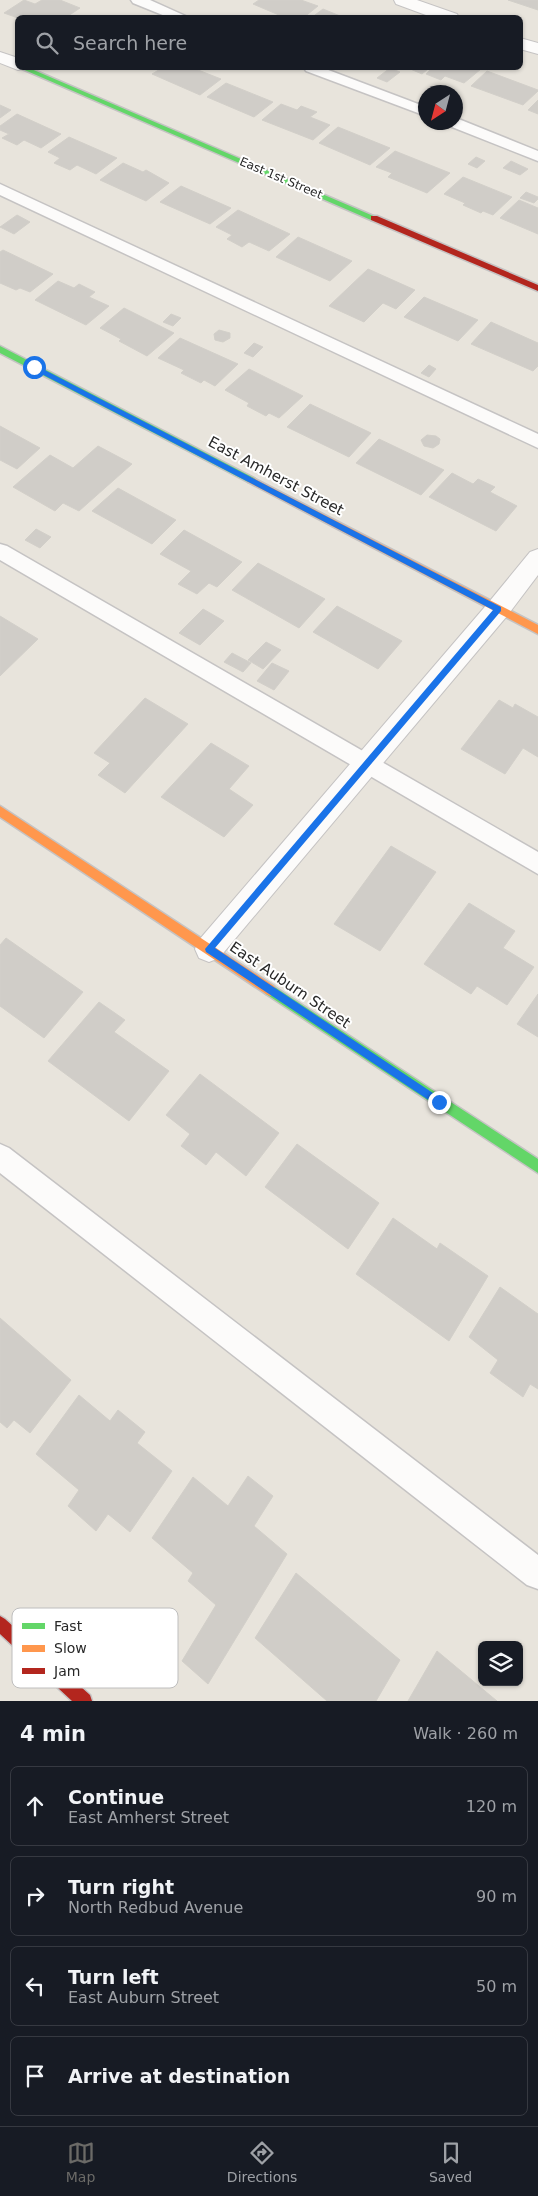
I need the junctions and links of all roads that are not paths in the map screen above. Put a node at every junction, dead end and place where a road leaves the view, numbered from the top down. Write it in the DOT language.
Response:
graph roads {
  1 [pos="138,0"];
  2 [pos="402,0"];
  3 [pos="176,15"];
  4 [pos="443,15"];
  5 [pos="523,43"];
  6 [pos="538,49"];
  7 [pos="0,57"];
  8 [pos="15,64"];
  9 [pos="29,70"];
  10 [pos="316,70"];
  11 [pos="418,109"];
  12 [pos="463,126"];
  13 [pos="538,156"];
  14 [pos="0,189"];
  15 [pos="538,288"];
  16 [pos="0,349"];
  17 [pos="538,442"];
  18 [pos="0,551"];
  19 [pos="538,558"];
  20 [pos="498,609"];
  21 [pos="538,630"];
  22 [pos="366,764"];
  23 [pos="0,811"];
  24 [pos="538,864"];
  25 [pos="209,949"];
  26 [pos="0,1158"];
  27 [pos="538,1167"];
  28 [pos="538,1574"];
  29 [pos="0,1624"];
  30 [pos="12,1635"];
  31 [pos="70,1688"];
  32 [pos="84,1701"];
  1 -- 3 [label="lane"];
  2 -- 4 [label="street"];
  5 -- 6 [label="street"];
  7 -- 8 [label="street"];
  9 -- 15 [label="street, East 1st Street"];
  10 -- 11 [label="lane"];
  12 -- 13 [label="lane"];
  14 -- 17 [label="lane"];
  16 -- 20 [label="street, East Amherst Street"];
  18 -- 22 [label="lane"];
  19 -- 20 [label="street"];
  20 -- 21 [label="street, East Amherst Street"];
  20 -- 22 [label="street"];
  22 -- 24 [label="lane"];
  22 -- 25 [label="street"];
  23 -- 25 [label="street, East Auburn Street"];
  25 -- 27 [label="street, East Auburn Street"];
  26 -- 28 [label="lane"];
  29 -- 30 [label="street"];
  31 -- 32 [label="street"];
}
